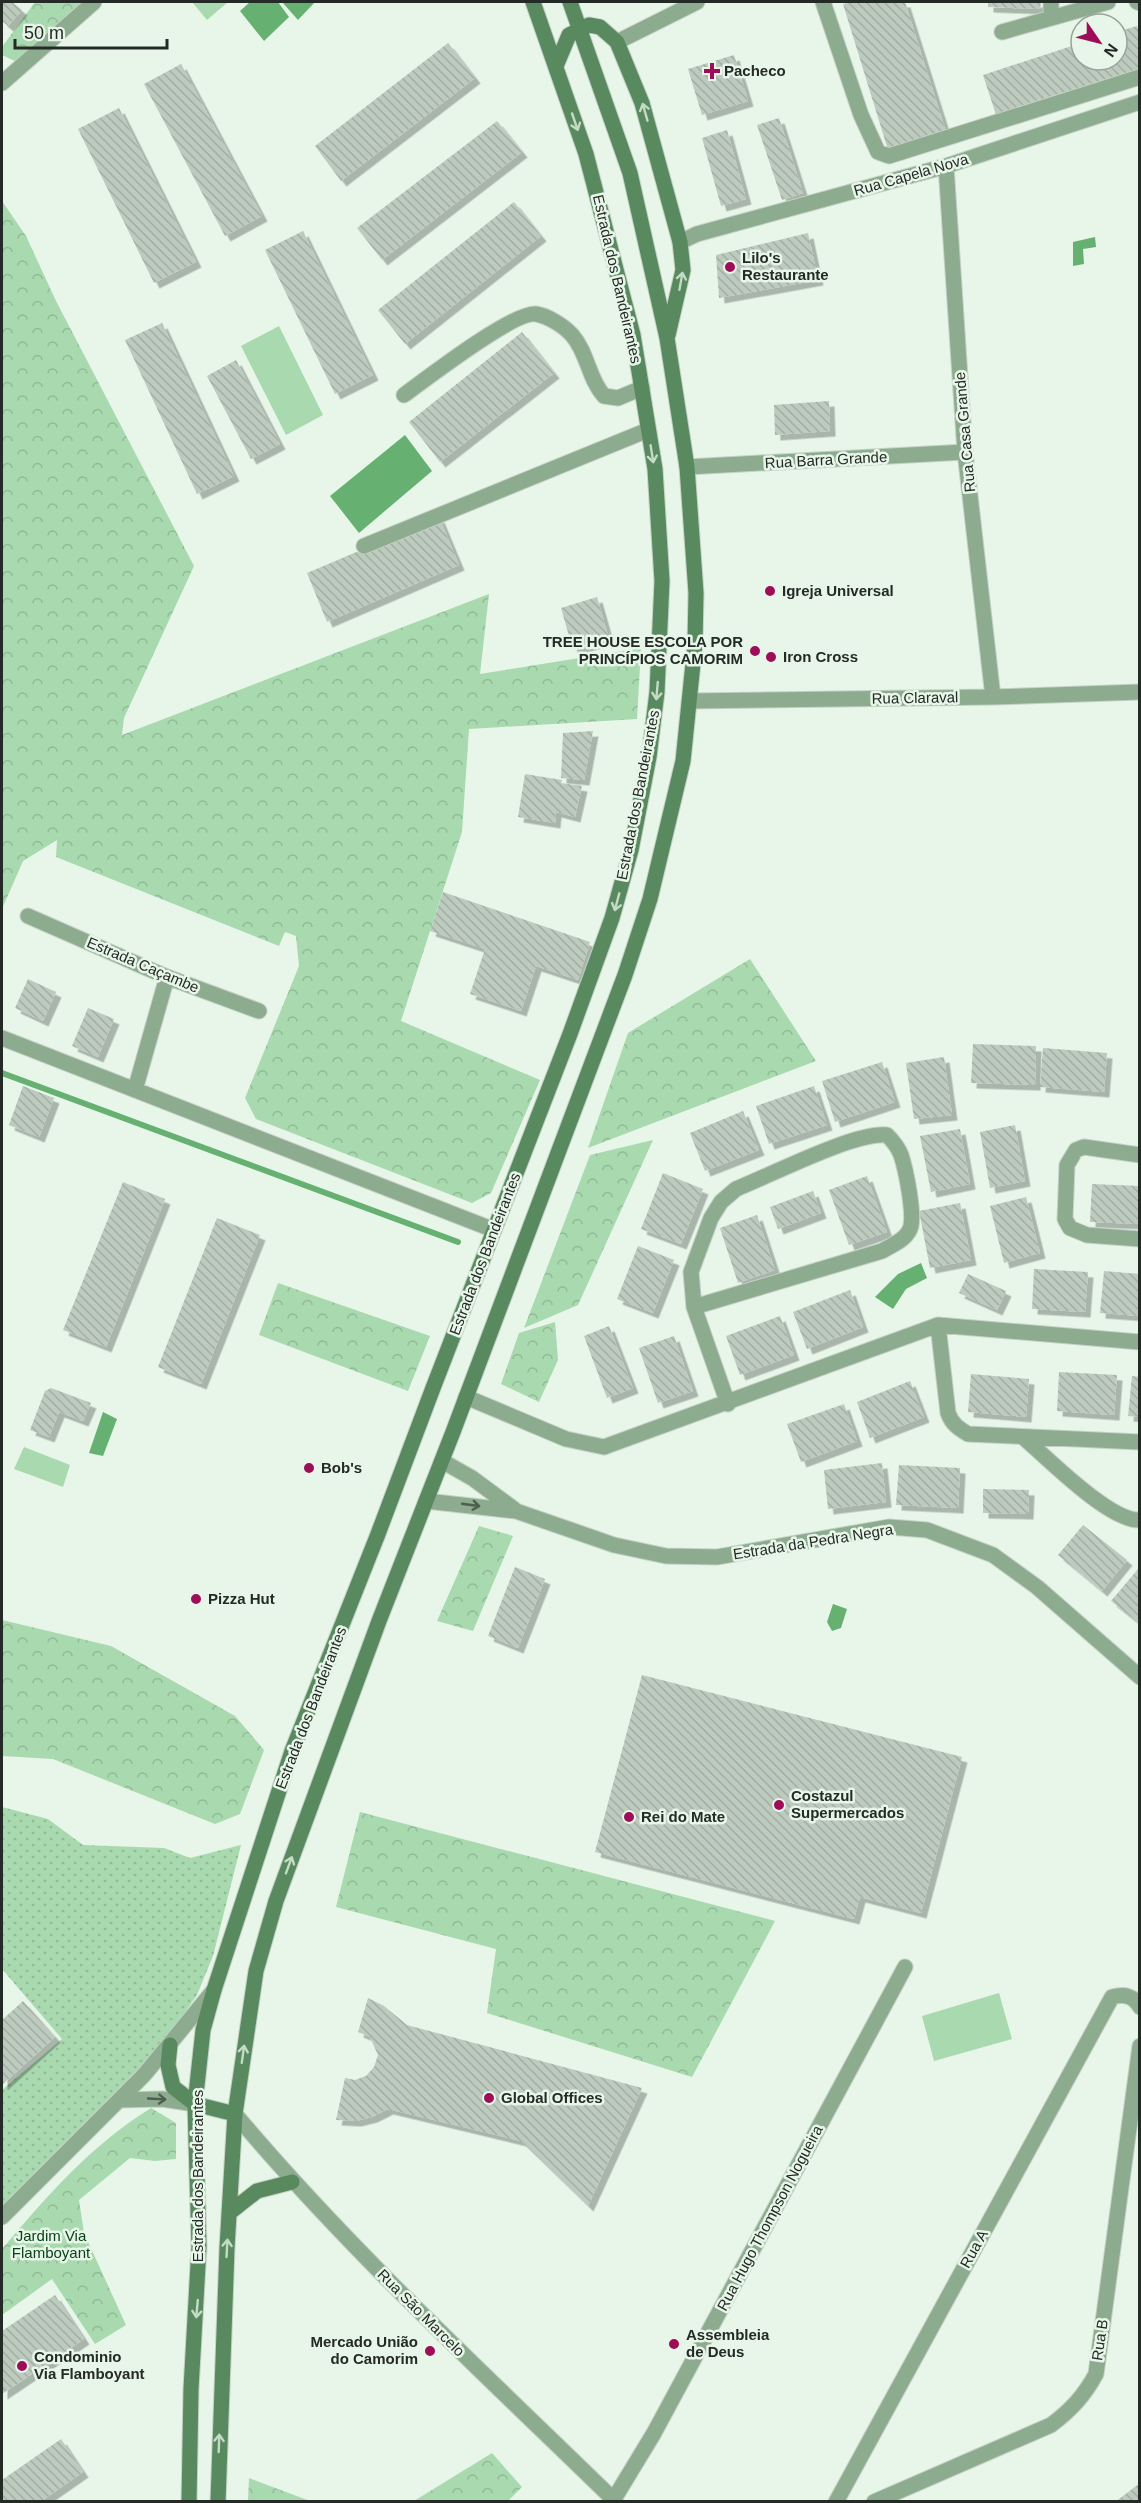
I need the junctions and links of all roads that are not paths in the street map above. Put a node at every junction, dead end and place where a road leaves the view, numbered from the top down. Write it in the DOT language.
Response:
graph roads {
  1 [pos="94,2"];
  2 [pos="533,2"];
  3 [pos="570,2"];
  4 [pos="697,2"];
  5 [pos="823,2"];
  6 [pos="1051,2"];
  7 [pos="1108,2"];
  8 [pos="1051,18"];
  9 [pos="580,28"];
  10 [pos="1002,32"];
  11 [pos="617,42"];
  12 [pos="556,66"];
  13 [pos="1140,77"];
  14 [pos="2,83"];
  15 [pos="1140,102"];
  16 [pos="946,166"];
  17 [pos="680,242"];
  18 [pos="667,338"];
  19 [pos="642,388"];
  20 [pos="404,395"];
  21 [pos="648,430"];
  22 [pos="965,452"];
  23 [pos="687,467"];
  24 [pos="364,546"];
  25 [pos="1140,692"];
  26 [pos="993,697"];
  27 [pos="690,701"];
  28 [pos="28,916"];
  29 [pos="167,977"];
  30 [pos="259,1011"];
  31 [pos="2,1038"];
  32 [pos="135,1090"];
  33 [pos="1140,1155"];
  34 [pos="494,1230"];
  35 [pos="1140,1239"];
  36 [pos="694,1307"];
  37 [pos="938,1325"];
  38 [pos="1140,1342"];
  39 [pos="466,1396"];
  40 [pos="728,1404"];
  41 [pos="1023,1437"];
  42 [pos="1140,1442"];
  43 [pos="442,1461"];
  44 [pos="426,1501"];
  45 [pos="516,1511"];
  46 [pos="1140,1520"];
  47 [pos="1140,1677"];
  48 [pos="905,1967"];
  49 [pos="214,1990"];
  50 [pos="1140,2007"];
  51 [pos="170,2045"];
  52 [pos="1140,2046"];
  53 [pos="119,2100"];
  54 [pos="195,2103"];
  55 [pos="235,2114"];
  56 [pos="292,2182"];
  57 [pos="3,2213"];
  58 [pos="229,2213"];
  59 [pos="615,2500"];
  60 [pos="189,2502"];
  61 [pos="218,2502"];
  62 [pos="836,2502"];
  63 [pos="874,2502"];
  1 -- 14 [label="street"];
  2 -- 12 [label="main road, Estrada dos Bandeirantes"];
  3 -- 9 [label="main road, Estrada dos Bandeirantes"];
  4 -- 11 [label="street"];
  5 -- 13 [label="street"];
  6 -- 8 [label="street"];
  7 -- 8 [label="street"];
  8 -- 10 [label="street"];
  9 -- 11 [label="main road"];
  9 -- 12 [label="main road"];
  9 -- 18 [label="main road, Estrada dos Bandeirantes"];
  17 -- 11 [label="main road, one-way"];
  12 -- 19 [label="main road, Estrada dos Bandeirantes, one-way"];
  15 -- 16 [label="street, Rua Capela Nova"];
  16 -- 17 [label="street, Rua Capela Nova"];
  16 -- 22 [label="street, Rua Casa Grande"];
  18 -- 17 [label="main road, one-way"];
  18 -- 23 [label="main road, Estrada dos Bandeirantes"];
  19 -- 20 [label="street"];
  19 -- 21 [label="main road, Estrada dos Bandeirantes"];
  21 -- 24 [label="street"];
  21 -- 34 [label="main road, Estrada dos Bandeirantes, one-way"];
  22 -- 23 [label="street, Rua Barra Grande"];
  22 -- 26 [label="street, Rua Casa Grande"];
  23 -- 27 [label="main road, Estrada dos Bandeirantes"];
  25 -- 26 [label="street, Rua Claraval"];
  26 -- 27 [label="street, Rua Claraval"];
  27 -- 39 [label="main road, Estrada dos Bandeirantes"];
  28 -- 29 [label="street, Estrada Caçambe"];
  29 -- 30 [label="street, Estrada Caçambe"];
  29 -- 32 [label="street"];
  31 -- 32 [label="street"];
  32 -- 34 [label="street"];
  33 -- 35 [label="street"];
  34 -- 49 [label="main road, Estrada dos Bandeirantes"];
  36 -- 36 [label="street"];
  36 -- 40 [label="street"];
  37 -- 38 [label="street"];
  37 -- 40 [label="street"];
  37 -- 41 [label="street"];
  39 -- 40 [label="street"];
  39 -- 43 [label="main road, Estrada dos Bandeirantes"];
  41 -- 42 [label="street"];
  41 -- 46 [label="street"];
  43 -- 44 [label="main road, Estrada dos Bandeirantes"];
  43 -- 45 [label="street, Estrada da Pedra Negra"];
  44 -- 45 [label="street, Estrada da Pedra Negra, one-way"];
  55 -- 44 [label="main road, Estrada dos Bandeirantes, one-way"];
  45 -- 47 [label="street, Estrada da Pedra Negra"];
  48 -- 59 [label="street, Rua Hugo Thompson Nogueira"];
  49 -- 51 [label="street"];
  49 -- 54 [label="main road, Estrada dos Bandeirantes"];
  50 -- 62 [label="street, Rua A"];
  51 -- 53 [label="street"];
  51 -- 54 [label="main road"];
  52 -- 63 [label="street, Rua B"];
  53 -- 54 [label="street, one-way"];
  53 -- 57 [label="street"];
  54 -- 55 [label="main road"];
  54 -- 60 [label="main road, Estrada dos Bandeirantes, one-way"];
  55 -- 56 [label="street, Rua São Marcelo"];
  55 -- 58 [label="main road, Estrada dos Bandeirantes"];
  56 -- 58 [label="main road"];
  56 -- 59 [label="street, Rua São Marcelo"];
  61 -- 58 [label="main road, Estrada dos Bandeirantes, one-way"];
}
